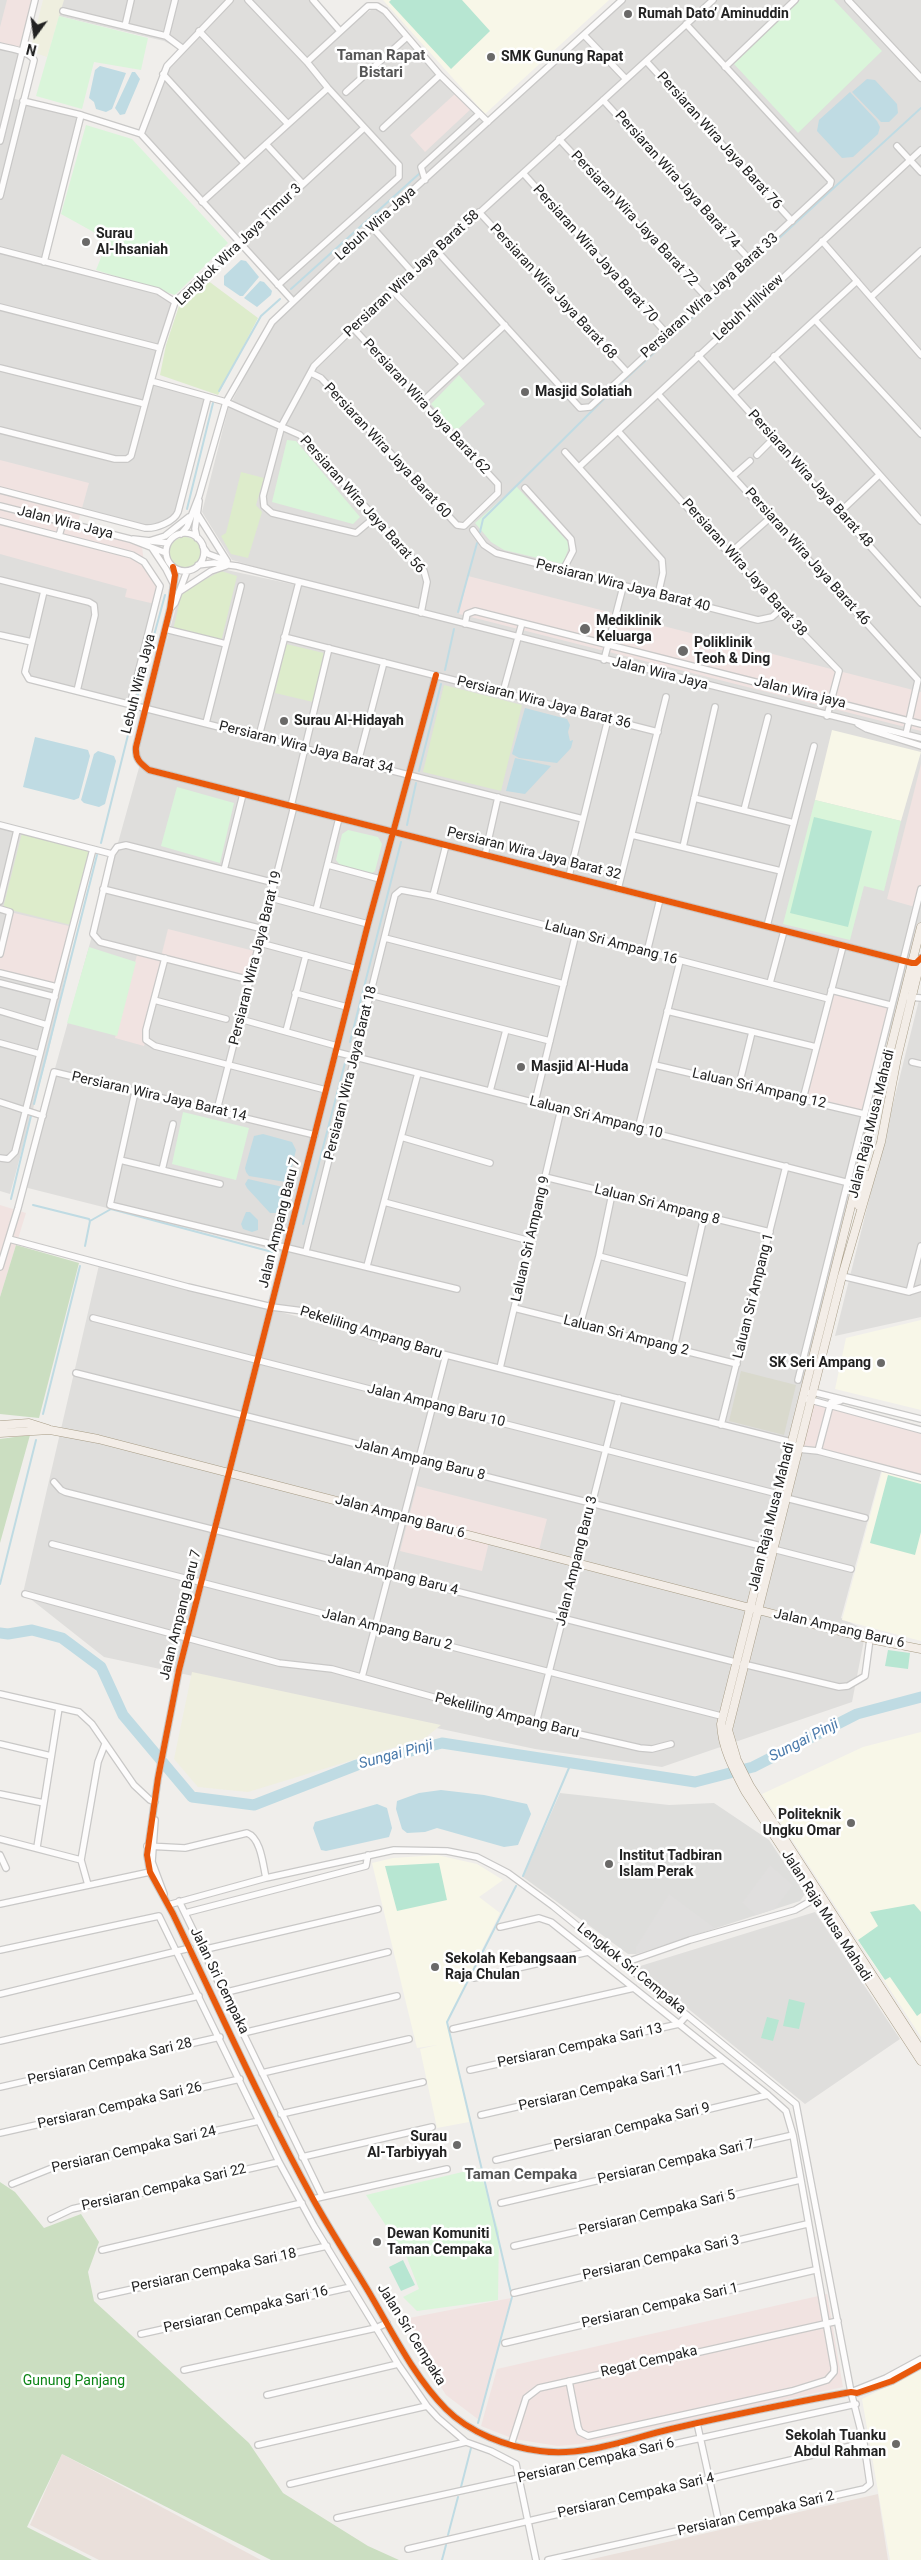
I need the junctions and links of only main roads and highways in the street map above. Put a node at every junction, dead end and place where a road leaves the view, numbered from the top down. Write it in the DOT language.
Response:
graph roads {
  1 [pos="921,927"];
  2 [pos="921,959"];
  3 [pos="908,997"];
  4 [pos="884,1118"];
  5 [pos="859,1185"];
  6 [pos="842,1276"];
  7 [pos="0,1427"];
  8 [pos="50,1430"];
  9 [pos="782,1496"];
  10 [pos="753,1609"];
  11 [pos="921,1648"];
  12 [pos="733,1760"];
  13 [pos="818,1897"];
  14 [pos="921,2050"];
  15 [pos="921,2061"];
  1 -- 3 [label="main road, Jalan Raja Musa Mahadi"];
  2 -- 3 [label="main road, Jalan Raja Musa Mahadi"];
  3 -- 4 [label="main road, Jalan Raja Musa Mahadi"];
  3 -- 5 [label="main road, Jalan Raja Musa Mahadi"];
  4 -- 5 [label="main road"];
  4 -- 6 [label="main road, Jalan Raja Musa Mahadi"];
  5 -- 6 [label="main road"];
  5 -- 9 [label="main road, Jalan Raja Musa Mahadi"];
  6 -- 9 [label="main road, Jalan Raja Musa Mahadi"];
  7 -- 8 [label="main road, Jalan Ampang Baru 6"];
  7 -- 8 [label="main road, Jalan Ampang Baru 6"];
  8 -- 10 [label="main road, Jalan Ampang Baru 6"];
  9 -- 10 [label="main road, Jalan Raja Musa Mahadi"];
  10 -- 11 [label="main road, Jalan Ampang Baru 6"];
  10 -- 12 [label="main road, Jalan Raja Musa Mahadi"];
  10 -- 12 [label="main road, Jalan Raja Musa Mahadi"];
  12 -- 13 [label="main road, Jalan Raja Musa Mahadi"];
  13 -- 14 [label="main road, Jalan Raja Musa Mahadi"];
  13 -- 15 [label="main road, Jalan Raja Musa Mahadi"];
}
